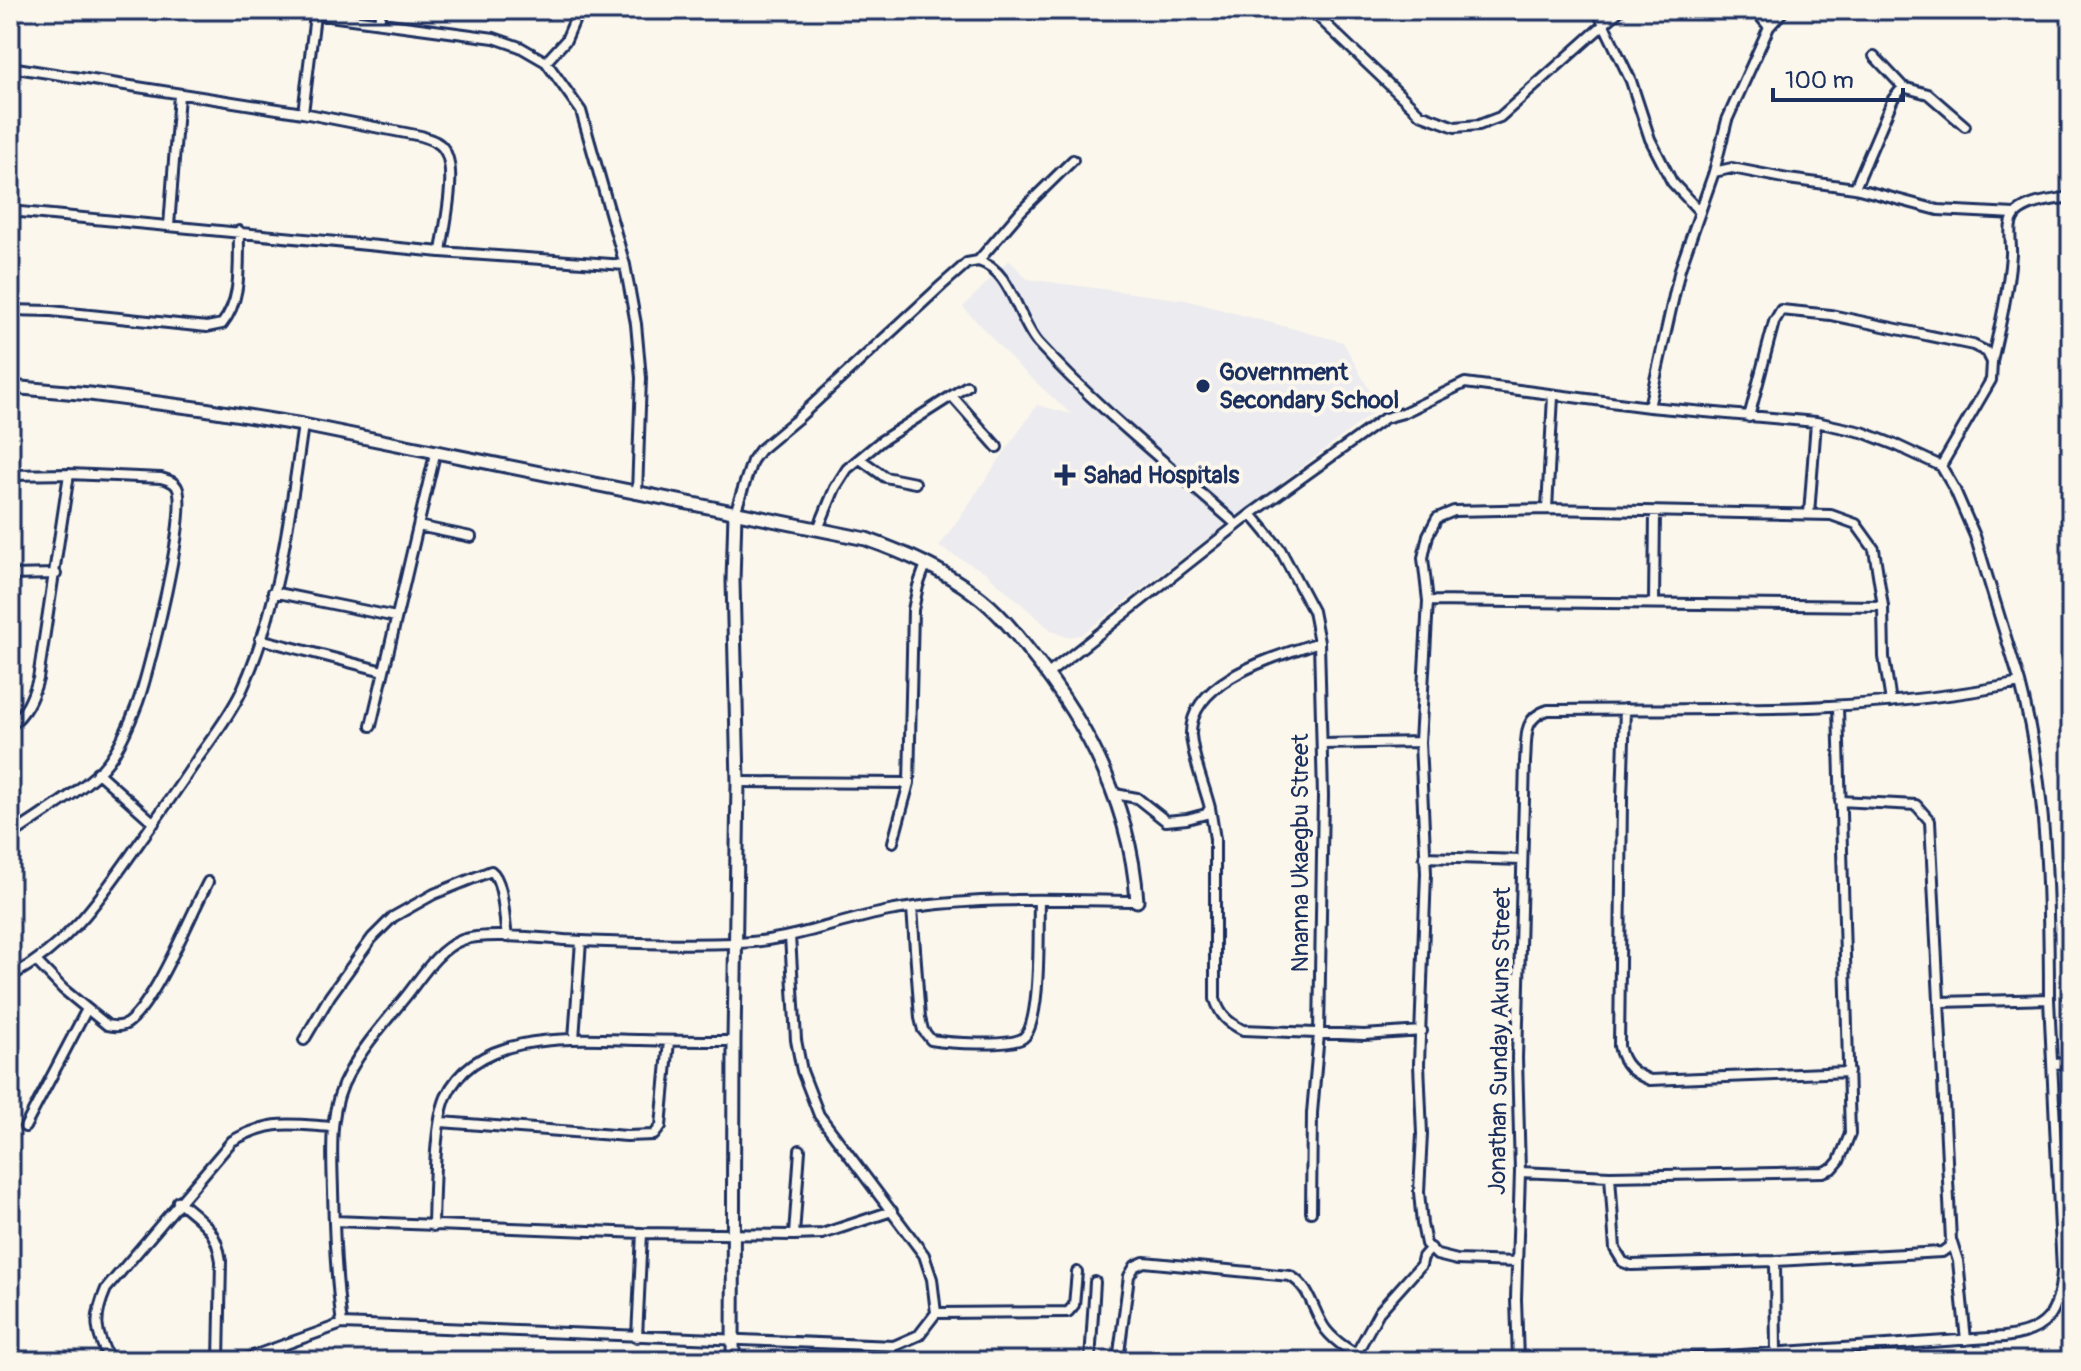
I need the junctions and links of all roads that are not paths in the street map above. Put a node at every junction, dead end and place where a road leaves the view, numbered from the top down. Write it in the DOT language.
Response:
graph roads {
  1 [pos="284,10"];
  2 [pos="381,10"];
  3 [pos="579,10"];
  4 [pos="1311,10"];
  5 [pos="1597,10"];
  6 [pos="1620,10"];
  7 [pos="1755,10"];
  8 [pos="1784,10"];
  9 [pos="315,15"];
  10 [pos="379,22"];
  11 [pos="1604,26"];
  12 [pos="1769,27"];
  13 [pos="1874,56"];
  14 [pos="546,62"];
  15 [pos="10,67"];
  16 [pos="1903,87"];
  17 [pos="179,95"];
  18 [pos="303,113"];
  19 [pos="1965,126"];
  20 [pos="1073,160"];
  21 [pos="1714,172"];
  22 [pos="1855,188"];
  23 [pos="2071,197"];
  24 [pos="10,211"];
  25 [pos="1700,212"];
  26 [pos="2015,214"];
  27 [pos="169,226"];
  28 [pos="239,231"];
  29 [pos="441,252"];
  30 [pos="978,261"];
  31 [pos="625,265"];
  32 [pos="10,310"];
  33 [pos="1992,362"];
  34 [pos="967,386"];
  35 [pos="10,387"];
  36 [pos="952,396"];
  37 [pos="1553,396"];
  38 [pos="1649,407"];
  39 [pos="1749,417"];
  40 [pos="1816,422"];
  41 [pos="303,425"];
  42 [pos="997,447"];
  43 [pos="435,454"];
  44 [pos="860,459"];
  45 [pos="1941,466"];
  46 [pos="69,474"];
  47 [pos="10,475"];
  48 [pos="915,483"];
  49 [pos="637,494"];
  50 [pos="1547,509"];
  51 [pos="1655,512"];
  52 [pos="735,513"];
  53 [pos="1251,514"];
  54 [pos="1809,514"];
  55 [pos="1237,525"];
  56 [pos="418,526"];
  57 [pos="818,529"];
  58 [pos="471,537"];
  59 [pos="926,564"];
  60 [pos="56,574"];
  61 [pos="10,575"];
  62 [pos="273,592"];
  63 [pos="1428,601"];
  64 [pos="1654,603"];
  65 [pos="1883,606"];
  66 [pos="396,617"];
  67 [pos="260,639"];
  68 [pos="1319,642"];
  69 [pos="383,671"];
  70 [pos="1048,674"];
  71 [pos="2020,683"];
  72 [pos="1891,702"];
  73 [pos="1838,707"];
  74 [pos="1625,709"];
  75 [pos="10,726"];
  76 [pos="371,726"];
  77 [pos="1420,742"];
  78 [pos="1322,744"];
  79 [pos="97,772"];
  80 [pos="738,782"];
  81 [pos="909,783"];
  82 [pos="1115,794"];
  83 [pos="1840,801"];
  84 [pos="1210,808"];
  85 [pos="154,823"];
  86 [pos="10,836"];
  87 [pos="893,842"];
  88 [pos="1424,857"];
  89 [pos="1522,860"];
  90 [pos="208,882"];
  91 [pos="1039,900"];
  92 [pos="1137,901"];
  93 [pos="912,908"];
  94 [pos="790,936"];
  95 [pos="507,937"];
  96 [pos="581,941"];
  97 [pos="737,943"];
  98 [pos="37,962"];
  99 [pos="10,977"];
  100 [pos="2049,999"];
  101 [pos="1941,1002"];
  102 [pos="87,1009"];
  103 [pos="1422,1031"];
  104 [pos="1319,1034"];
  105 [pos="574,1039"];
  106 [pos="304,1040"];
  107 [pos="669,1041"];
  108 [pos="734,1041"];
  109 [pos="2071,1063"];
  110 [pos="2053,1064"];
  111 [pos="1849,1072"];
  112 [pos="441,1122"];
  113 [pos="25,1127"];
  114 [pos="332,1127"];
  115 [pos="800,1150"];
  116 [pos="1520,1172"];
  117 [pos="1610,1176"];
  118 [pos="178,1201"];
  119 [pos="892,1211"];
  120 [pos="1311,1212"];
  121 [pos="334,1221"];
  122 [pos="433,1226"];
  123 [pos="642,1233"];
  124 [pos="734,1234"];
  125 [pos="794,1235"];
  126 [pos="1951,1240"];
  127 [pos="1431,1248"];
  128 [pos="1775,1261"];
  129 [pos="1517,1262"];
  130 [pos="1077,1272"];
  131 [pos="1095,1282"];
  132 [pos="936,1313"];
  133 [pos="342,1324"];
  134 [pos="637,1337"];
  135 [pos="734,1338"];
  136 [pos="1966,1340"];
  137 [pos="1356,1354"];
  138 [pos="1776,1354"];
  139 [pos="110,1361"];
  140 [pos="219,1361"];
  141 [pos="239,1361"];
  142 [pos="733,1361"];
  143 [pos="1090,1361"];
  144 [pos="1118,1361"];
  145 [pos="1369,1361"];
  146 [pos="1518,1361"];
  147 [pos="1653,1361"];
  1 -- 9 [label="street"];
  2 -- 10 [label="street"];
  3 -- 14 [label="street"];
  4 -- 11 [label="street"];
  5 -- 11 [label="street"];
  6 -- 11 [label="street"];
  7 -- 12 [label="street"];
  8 -- 12 [label="street"];
  9 -- 10 [label="street"];
  9 -- 18 [label="street"];
  10 -- 14 [label="street"];
  11 -- 25 [label="street"];
  12 -- 21 [label="street"];
  13 -- 16 [label="street"];
  14 -- 31 [label="street"];
  15 -- 17 [label="street"];
  16 -- 19 [label="street"];
  16 -- 22 [label="street"];
  17 -- 18 [label="street"];
  17 -- 27 [label="street"];
  18 -- 29 [label="street"];
  20 -- 30 [label="street"];
  21 -- 22 [label="street"];
  21 -- 25 [label="street"];
  22 -- 26 [label="street"];
  23 -- 26 [label="street"];
  24 -- 27 [label="street"];
  25 -- 38 [label="street"];
  26 -- 33 [label="street"];
  27 -- 28 [label="street"];
  28 -- 29 [label="street"];
  28 -- 32 [label="street"];
  29 -- 31 [label="street"];
  30 -- 52 [label="street"];
  30 -- 55 [label="street"];
  31 -- 49 [label="street"];
  33 -- 39 [label="street"];
  33 -- 45 [label="street"];
  34 -- 36 [label="street"];
  35 -- 41 [label="main road"];
  36 -- 42 [label="street"];
  36 -- 44 [label="street"];
  37 -- 38 [label="street"];
  37 -- 50 [label="street"];
  37 -- 53 [label="street"];
  38 -- 39 [label="street"];
  39 -- 40 [label="street"];
  40 -- 45 [label="street"];
  40 -- 54 [label="street"];
  41 -- 43 [label="main road"];
  41 -- 62 [label="street"];
  43 -- 49 [label="main road"];
  43 -- 56 [label="street"];
  44 -- 48 [label="street"];
  44 -- 57 [label="street"];
  45 -- 71 [label="street"];
  46 -- 47 [label="street"];
  46 -- 60 [label="street"];
  46 -- 79 [label="street"];
  49 -- 52 [label="main road"];
  50 -- 51 [label="street"];
  50 -- 63 [label="street"];
  51 -- 54 [label="street"];
  51 -- 64 [label="street"];
  52 -- 57 [label="main road"];
  52 -- 80 [label="main road"];
  53 -- 55 [label="street"];
  53 -- 68 [label="street, Nnanna Ukaegbu Street"];
  54 -- 65 [label="street"];
  55 -- 70 [label="street"];
  56 -- 58 [label="street"];
  56 -- 66 [label="street"];
  57 -- 59 [label="main road"];
  59 -- 70 [label="main road"];
  59 -- 81 [label="street"];
  60 -- 61 [label="street"];
  60 -- 75 [label="street"];
  62 -- 66 [label="street"];
  62 -- 67 [label="street"];
  63 -- 64 [label="street"];
  63 -- 77 [label="street"];
  64 -- 65 [label="street"];
  65 -- 72 [label="street"];
  66 -- 69 [label="street"];
  67 -- 69 [label="street"];
  67 -- 85 [label="street"];
  68 -- 78 [label="street, Nnanna Ukaegbu Street"];
  68 -- 84 [label="street"];
  69 -- 76 [label="street"];
  70 -- 82 [label="main road"];
  71 -- 72 [label="street"];
  71 -- 100 [label="street"];
  72 -- 73 [label="street"];
  73 -- 74 [label="street"];
  73 -- 83 [label="street"];
  74 -- 89 [label="street, Jonathan Sunday Akuns Street"];
  74 -- 111 [label="street"];
  77 -- 78 [label="street"];
  77 -- 88 [label="street"];
  78 -- 104 [label="street, Nnanna Ukaegbu Street"];
  79 -- 85 [label="street"];
  79 -- 86 [label="street"];
  80 -- 81 [label="street"];
  80 -- 97 [label="main road"];
  81 -- 87 [label="street"];
  82 -- 84 [label="street"];
  82 -- 92 [label="main road"];
  83 -- 101 [label="street"];
  83 -- 111 [label="street"];
  84 -- 104 [label="street"];
  85 -- 98 [label="street"];
  88 -- 89 [label="street"];
  88 -- 103 [label="street"];
  89 -- 116 [label="street, Jonathan Sunday Akuns Street"];
  90 -- 102 [label="street"];
  91 -- 92 [label="street"];
  91 -- 93 [label="street"];
  91 -- 93 [label="street"];
  93 -- 94 [label="street"];
  94 -- 97 [label="street"];
  94 -- 119 [label="street"];
  95 -- 96 [label="street"];
  95 -- 106 [label="street"];
  95 -- 114 [label="street"];
  96 -- 97 [label="street"];
  96 -- 105 [label="street"];
  97 -- 108 [label="main road"];
  98 -- 99 [label="street"];
  98 -- 102 [label="street"];
  100 -- 101 [label="street"];
  100 -- 110 [label="street"];
  101 -- 126 [label="street"];
  102 -- 113 [label="street"];
  103 -- 104 [label="street"];
  103 -- 127 [label="street"];
  104 -- 120 [label="street, Nnanna Ukaegbu Street"];
  105 -- 107 [label="street"];
  105 -- 112 [label="street"];
  107 -- 108 [label="street"];
  107 -- 112 [label="street"];
  108 -- 124 [label="main road"];
  109 -- 110 [label="street"];
  110 -- 136 [label="street"];
  111 -- 117 [label="street"];
  112 -- 122 [label="street"];
  114 -- 118 [label="street"];
  114 -- 121 [label="street"];
  115 -- 125 [label="street"];
  116 -- 117 [label="street"];
  116 -- 129 [label="street, Jonathan Sunday Akuns Street"];
  117 -- 128 [label="street"];
  118 -- 139 [label="street"];
  118 -- 140 [label="street"];
  119 -- 125 [label="street"];
  119 -- 132 [label="street"];
  121 -- 122 [label="street"];
  121 -- 133 [label="street"];
  122 -- 123 [label="street"];
  123 -- 124 [label="street"];
  123 -- 134 [label="street"];
  124 -- 125 [label="street"];
  124 -- 135 [label="main road"];
  126 -- 128 [label="street"];
  126 -- 136 [label="street"];
  127 -- 129 [label="street"];
  127 -- 137 [label="street"];
  128 -- 138 [label="street"];
  129 -- 146 [label="street, Jonathan Sunday Akuns Street"];
  130 -- 132 [label="street"];
  131 -- 143 [label="street"];
  132 -- 135 [label="street"];
  133 -- 134 [label="street"];
  133 -- 141 [label="street"];
  134 -- 135 [label="street"];
  135 -- 142 [label="main road"];
  136 -- 138 [label="street"];
  137 -- 144 [label="street"];
  137 -- 145 [label="street"];
  138 -- 147 [label="street"];
}
